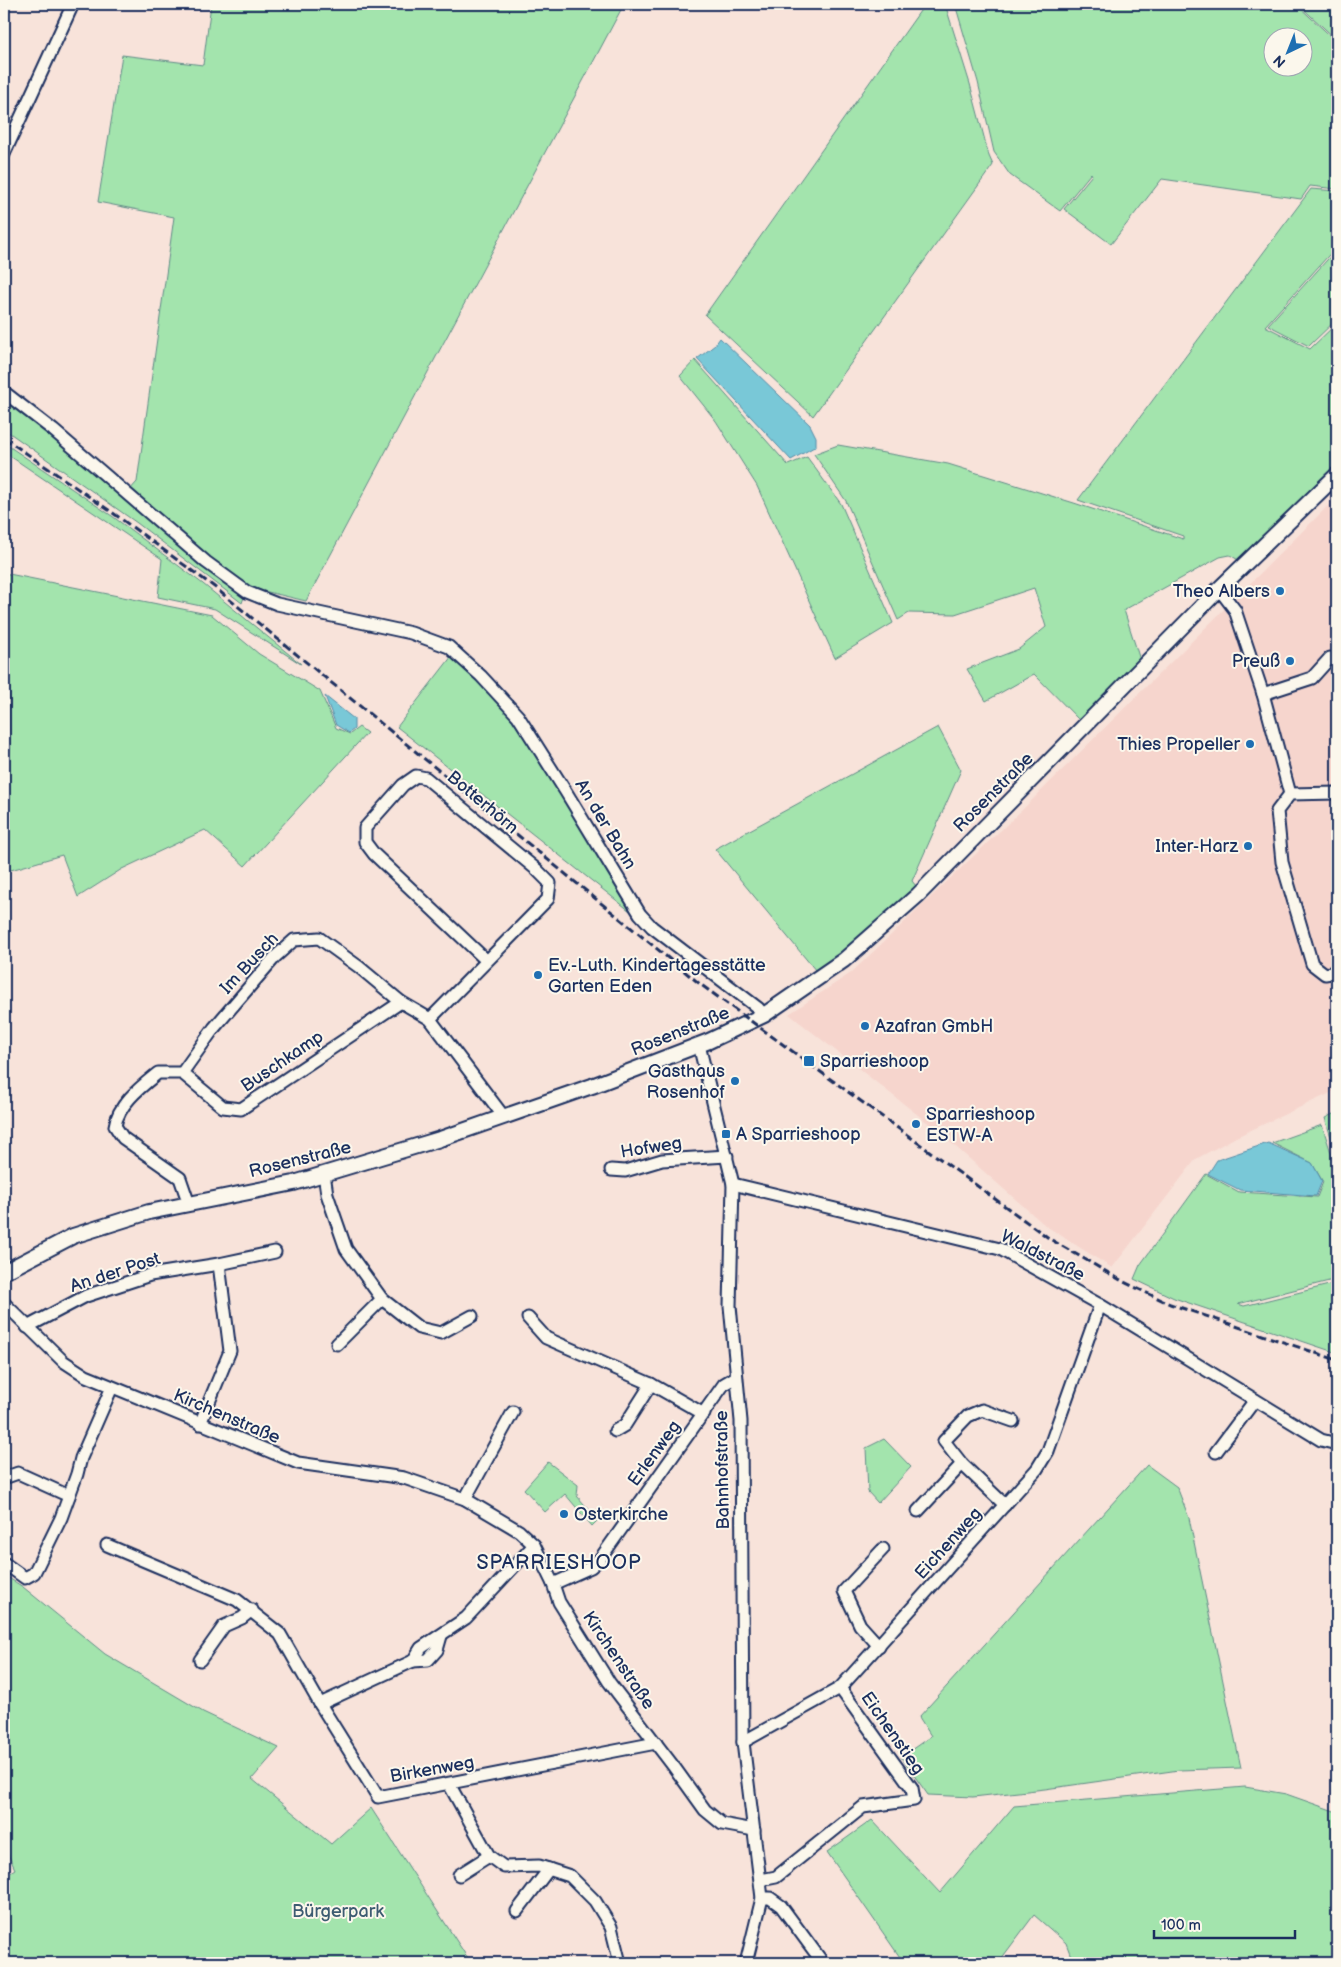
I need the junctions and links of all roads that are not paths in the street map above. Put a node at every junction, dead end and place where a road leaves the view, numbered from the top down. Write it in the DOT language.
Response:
graph roads {
  1 [pos="73,4"];
  2 [pos="4,154"];
  3 [pos="4,392"];
  4 [pos="1337,475"];
  5 [pos="1219,588"];
  6 [pos="1330,658"];
  7 [pos="1263,694"];
  8 [pos="1337,793"];
  9 [pos="1290,794"];
  10 [pos="487,961"];
  11 [pos="1337,972"];
  12 [pos="401,1002"];
  13 [pos="764,1014"];
  14 [pos="430,1019"];
  15 [pos="699,1045"];
  16 [pos="182,1073"];
  17 [pos="504,1117"];
  18 [pos="727,1156"];
  19 [pos="611,1170"];
  20 [pos="324,1174"];
  21 [pos="733,1184"];
  22 [pos="189,1204"];
  23 [pos="275,1252"];
  24 [pos="219,1264"];
  25 [pos="4,1272"];
  26 [pos="382,1299"];
  27 [pos="4,1303"];
  28 [pos="1100,1305"];
  29 [pos="472,1316"];
  30 [pos="528,1318"];
  31 [pos="27,1327"];
  32 [pos="337,1344"];
  33 [pos="736,1377"];
  34 [pos="651,1384"];
  35 [pos="112,1387"];
  36 [pos="1255,1400"];
  37 [pos="513,1412"];
  38 [pos="704,1414"];
  39 [pos="1013,1421"];
  40 [pos="200,1424"];
  41 [pos="615,1431"];
  42 [pos="1337,1444"];
  43 [pos="1216,1452"];
  44 [pos="962,1464"];
  45 [pos="4,1478"];
  46 [pos="69,1496"];
  47 [pos="465,1499"];
  48 [pos="1005,1505"];
  49 [pos="918,1511"];
  50 [pos="107,1545"];
  51 [pos="534,1545"];
  52 [pos="883,1549"];
  53 [pos="4,1563"];
  54 [pos="553,1584"];
  55 [pos="252,1610"];
  56 [pos="879,1646"];
  57 [pos="200,1660"];
  58 [pos="840,1688"];
  59 [pos="320,1704"];
  60 [pos="743,1742"];
  61 [pos="656,1743"];
  62 [pos="450,1784"];
  63 [pos="754,1830"];
  64 [pos="488,1856"];
  65 [pos="549,1869"];
  66 [pos="459,1875"];
  67 [pos="761,1880"];
  68 [pos="762,1898"];
  69 [pos="517,1911"];
  70 [pos="620,1963"];
  71 [pos="746,1963"];
  72 [pos="823,1963"];
  1 -- 2 [label="street"];
  3 -- 13 [label="street, An der Bahn"];
  4 -- 5 [label="main road, Rosenstraße"];
  5 -- 7 [label="street"];
  5 -- 13 [label="main road, Rosenstraße"];
  6 -- 7 [label="street"];
  7 -- 9 [label="street"];
  8 -- 9 [label="street"];
  9 -- 11 [label="street"];
  10 -- 10 [label="street, Botterhörn"];
  10 -- 14 [label="street, Botterhörn"];
  12 -- 14 [label="street, Im Busch"];
  12 -- 16 [label="street, Buschkamp"];
  12 -- 16 [label="street, Im Busch"];
  13 -- 15 [label="main road, Rosenstraße"];
  14 -- 17 [label="street, Im Busch"];
  15 -- 17 [label="main road, Rosenstraße"];
  15 -- 18 [label="street, Bahnhofstraße"];
  16 -- 22 [label="street"];
  17 -- 20 [label="main road, Rosenstraße"];
  18 -- 19 [label="street, Hofweg"];
  18 -- 21 [label="street, Bahnhofstraße"];
  20 -- 22 [label="main road, Rosenstraße"];
  20 -- 26 [label="street"];
  21 -- 28 [label="street, Waldstraße"];
  21 -- 33 [label="street, Bahnhofstraße"];
  22 -- 25 [label="main road, Rosenstraße"];
  23 -- 24 [label="street, An der Post"];
  24 -- 31 [label="street, An der Post"];
  24 -- 40 [label="street"];
  26 -- 29 [label="street"];
  26 -- 32 [label="street"];
  27 -- 31 [label="street, Kirchenstraße"];
  28 -- 36 [label="street, Waldstraße"];
  28 -- 48 [label="street, Eichenweg"];
  30 -- 34 [label="street"];
  31 -- 35 [label="street, Kirchenstraße"];
  33 -- 38 [label="street, Erlenweg"];
  33 -- 60 [label="street, Bahnhofstraße"];
  34 -- 38 [label="street"];
  34 -- 41 [label="street"];
  35 -- 40 [label="street, Kirchenstraße"];
  35 -- 46 [label="street"];
  36 -- 42 [label="street, Waldstraße"];
  36 -- 43 [label="street"];
  37 -- 47 [label="street"];
  38 -- 54 [label="street, Erlenweg"];
  39 -- 44 [label="street"];
  40 -- 47 [label="street, Kirchenstraße"];
  44 -- 48 [label="street"];
  44 -- 49 [label="street"];
  45 -- 46 [label="street"];
  46 -- 53 [label="street"];
  47 -- 51 [label="street, Kirchenstraße"];
  48 -- 56 [label="street, Eichenweg"];
  50 -- 55 [label="street, Birkenweg"];
  51 -- 54 [label="street, Kirchenstraße"];
  51 -- 59 [label="street"];
  52 -- 56 [label="street"];
  54 -- 61 [label="street, Kirchenstraße"];
  55 -- 57 [label="street"];
  55 -- 59 [label="street, Birkenweg"];
  56 -- 58 [label="street, Eichenweg"];
  58 -- 60 [label="street, Eichenweg"];
  58 -- 67 [label="street, Eichenstieg"];
  59 -- 62 [label="street, Birkenweg"];
  60 -- 63 [label="street, Bahnhofstraße"];
  61 -- 62 [label="street, Birkenweg"];
  61 -- 63 [label="street, Kirchenstraße"];
  62 -- 64 [label="street"];
  63 -- 67 [label="street, Bahnhofstraße"];
  64 -- 65 [label="street"];
  64 -- 66 [label="street"];
  65 -- 69 [label="street"];
  65 -- 70 [label="street"];
  67 -- 68 [label="street, Bahnhofstraße"];
  68 -- 71 [label="street, Bahnhofstraße"];
  68 -- 72 [label="street"];
}
